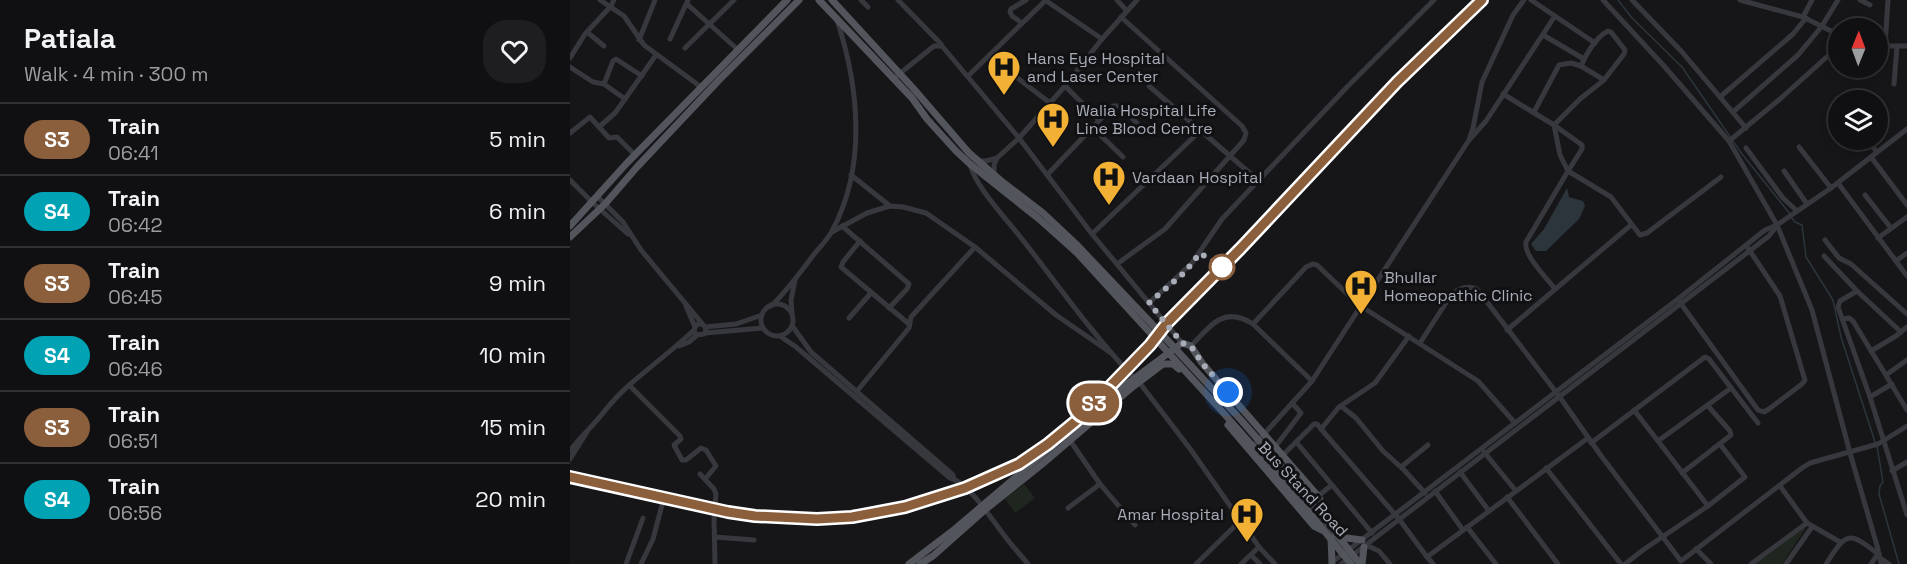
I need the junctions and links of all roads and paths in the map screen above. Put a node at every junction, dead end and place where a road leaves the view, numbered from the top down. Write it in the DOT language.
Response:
graph roads {
  1 [pos="600,0"];
  2 [pos="614,0"];
  3 [pos="655,0"];
  4 [pos="734,0"];
  5 [pos="787,0"];
  6 [pos="799,0"];
  7 [pos="819,0"];
  8 [pos="832,0"];
  9 [pos="861,0"];
  10 [pos="898,0"];
  11 [pos="1026,0"];
  12 [pos="1046,0"];
  13 [pos="1117,0"];
  14 [pos="1137,0"];
  15 [pos="1434,0"];
  16 [pos="1524,0"];
  17 [pos="1531,0"];
  18 [pos="1603,0"];
  19 [pos="1632,0"];
  20 [pos="1740,0"];
  21 [pos="1812,0"];
  22 [pos="1838,0"];
  23 [pos="1860,0"];
  24 [pos="1888,0"];
  25 [pos="689,1"];
  26 [pos="1870,5"];
  27 [pos="611,6"];
  28 [pos="868,7"];
  29 [pos="1127,11"];
  30 [pos="1555,16"];
  31 [pos="1121,17"];
  32 [pos="1805,17"];
  33 [pos="836,18"];
  34 [pos="1887,18"];
  35 [pos="1022,23"];
  36 [pos="710,24"];
  37 [pos="1822,26"];
  38 [pos="1828,29"];
  39 [pos="587,32"];
  40 [pos="1542,35"];
  41 [pos="670,39"];
  42 [pos="1102,39"];
  43 [pos="639,40"];
  44 [pos="1595,43"];
  45 [pos="604,46"];
  46 [pos="942,46"];
  47 [pos="1888,46"];
  48 [pos="1897,46"];
  49 [pos="1907,46"];
  50 [pos="685,48"];
  51 [pos="738,49"];
  52 [pos="656,55"];
  53 [pos="989,56"];
  54 [pos="1828,57"];
  55 [pos="570,58"];
  56 [pos="1584,58"];
  57 [pos="1581,66"];
  58 [pos="570,67"];
  59 [pos="901,74"];
  60 [pos="642,76"];
  61 [pos="968,76"];
  62 [pos="893,79"];
  63 [pos="1604,80"];
  64 [pos="604,84"];
  65 [pos="1894,84"];
  66 [pos="1065,86"];
  67 [pos="1149,86"];
  68 [pos="701,87"];
  69 [pos="1503,94"];
  70 [pos="1720,97"];
  71 [pos="626,99"];
  72 [pos="1050,103"];
  73 [pos="1534,112"];
  74 [pos="1733,112"];
  75 [pos="1099,120"];
  76 [pos="1554,125"];
  77 [pos="599,127"];
  78 [pos="1092,128"];
  79 [pos="1746,128"];
  80 [pos="1907,129"];
  81 [pos="571,130"];
  82 [pos="1144,131"];
  83 [pos="1200,131"];
  84 [pos="1018,138"];
  85 [pos="1732,138"];
  86 [pos="1469,140"];
  87 [pos="1799,147"];
  88 [pos="1746,148"];
  89 [pos="1877,152"];
  90 [pos="634,155"];
  91 [pos="1229,156"];
  92 [pos="1123,157"];
  93 [pos="1871,157"];
  94 [pos="997,158"];
  95 [pos="974,162"];
  96 [pos="1568,171"];
  97 [pos="1784,171"];
  98 [pos="1047,175"];
  99 [pos="851,176"];
  100 [pos="1721,177"];
  101 [pos="570,180"];
  102 [pos="997,180"];
  103 [pos="1258,181"];
  104 [pos="1838,183"];
  105 [pos="1831,188"];
  106 [pos="1865,195"];
  107 [pos="598,197"];
  108 [pos="592,203"];
  109 [pos="1807,204"];
  110 [pos="1907,205"];
  111 [pos="602,206"];
  112 [pos="890,206"];
  113 [pos="1796,211"];
  114 [pos="1907,217"];
  115 [pos="1631,225"];
  116 [pos="1777,225"];
  117 [pos="570,226"];
  118 [pos="842,226"];
  119 [pos="1891,228"];
  120 [pos="832,232"];
  121 [pos="1092,234"];
  122 [pos="570,237"];
  123 [pos="1878,238"];
  124 [pos="1825,240"];
  125 [pos="860,241"];
  126 [pos="1746,245"];
  127 [pos="975,247"];
  128 [pos="1750,251"];
  129 [pos="1907,253"];
  130 [pos="1824,256"];
  131 [pos="1896,261"];
  132 [pos="1117,264"];
  133 [pos="1904,269"];
  134 [pos="1907,276"];
  135 [pos="795,279"];
  136 [pos="1555,289"];
  137 [pos="1857,291"];
  138 [pos="871,293"];
  139 [pos="683,300"];
  140 [pos="1679,301"];
  141 [pos="1149,303"];
  142 [pos="1359,305"];
  143 [pos="771,306"];
  144 [pos="889,308"];
  145 [pos="792,312"];
  146 [pos="1907,314"];
  147 [pos="762,315"];
  148 [pos="849,318"];
  149 [pos="1842,319"];
  150 [pos="909,324"];
  151 [pos="1253,324"];
  152 [pos="792,327"];
  153 [pos="1907,327"];
  154 [pos="704,328"];
  155 [pos="763,328"];
  156 [pos="1507,330"];
  157 [pos="695,331"];
  158 [pos="1902,332"];
  159 [pos="780,336"];
  160 [pos="1409,336"];
  161 [pos="1182,343"];
  162 [pos="1420,344"];
  163 [pos="1191,346"];
  164 [pos="1871,351"];
  165 [pos="1112,352"];
  166 [pos="1907,360"];
  167 [pos="1886,375"];
  168 [pos="1137,380"];
  169 [pos="1312,381"];
  170 [pos="1892,384"];
  171 [pos="629,385"];
  172 [pos="1731,388"];
  173 [pos="857,391"];
  174 [pos="1557,393"];
  175 [pos="1870,397"];
  176 [pos="1292,403"];
  177 [pos="1341,406"];
  178 [pos="1708,406"];
  179 [pos="1634,410"];
  180 [pos="1907,410"];
  181 [pos="1515,423"];
  182 [pos="1758,423"];
  183 [pos="1907,426"];
  184 [pos="1322,429"];
  185 [pos="586,432"];
  186 [pos="1264,435"];
  187 [pos="1069,439"];
  188 [pos="1589,440"];
  189 [pos="1658,441"];
  190 [pos="1298,442"];
  191 [pos="1880,443"];
  192 [pos="1720,444"];
  193 [pos="1428,445"];
  194 [pos="1275,447"];
  195 [pos="1483,450"];
  196 [pos="570,451"];
  197 [pos="1249,451"];
  198 [pos="1850,453"];
  199 [pos="1282,456"];
  200 [pos="570,459"];
  201 [pos="1907,462"];
  202 [pos="1401,467"];
  203 [pos="1546,468"];
  204 [pos="1892,471"];
  205 [pos="1460,472"];
  206 [pos="1682,473"];
  207 [pos="700,474"];
  208 [pos="705,479"];
  209 [pos="954,479"];
  210 [pos="1101,484"];
  211 [pos="1332,485"];
  212 [pos="1780,486"];
  213 [pos="1435,491"];
  214 [pos="1516,491"];
  215 [pos="1426,494"];
  216 [pos="1318,496"];
  217 [pos="1508,497"];
  218 [pos="1904,499"];
  219 [pos="662,506"];
  220 [pos="1708,506"];
  221 [pos="984,507"];
  222 [pos="1068,508"];
  223 [pos="1490,511"];
  224 [pos="1907,515"];
  225 [pos="1398,517"];
  226 [pos="643,518"];
  227 [pos="1240,521"];
  228 [pos="1135,525"];
  229 [pos="1809,525"];
  230 [pos="1465,529"];
  231 [pos="1372,532"];
  232 [pos="1330,533"];
  233 [pos="714,537"];
  234 [pos="1339,537"];
  235 [pos="1663,537"];
  236 [pos="754,540"];
  237 [pos="1840,542"];
  238 [pos="1364,544"];
  239 [pos="1259,547"];
  240 [pos="1696,549"];
  241 [pos="1251,555"];
  242 [pos="1427,557"];
  243 [pos="1879,557"];
  244 [pos="1348,558"];
  245 [pos="1682,562"];
  246 [pos="1331,563"];
  247 [pos="626,564"];
  248 [pos="641,564"];
  249 [pos="715,564"];
  250 [pos="909,564"];
  251 [pos="920,564"];
  252 [pos="1028,564"];
  253 [pos="1196,564"];
  254 [pos="1241,564"];
  255 [pos="1260,564"];
  256 [pos="1275,564"];
  257 [pos="1361,564"];
  258 [pos="1390,564"];
  259 [pos="1433,564"];
  260 [pos="1496,564"];
  261 [pos="1558,564"];
  262 [pos="1623,564"];
  263 [pos="1711,564"];
  264 [pos="1751,564"];
  265 [pos="1786,564"];
  266 [pos="1826,564"];
  267 [pos="1871,564"];
  268 [pos="1889,564"];
  1 -- 27 [label="street"];
  2 -- 27 [label="street"];
  3 -- 43 [label="street"];
  4 -- 36 [label="street"];
  5 -- 51 [label="main road"];
  6 -- 111 [label="main road"];
  7 -- 33 [label="main road"];
  8 -- 59 [label="main road"];
  9 -- 28 [label="street"];
  10 -- 46 [label="street"];
  11 -- 35 [label="street"];
  12 -- 35 [label="street"];
  12 -- 42 [label="street"];
  13 -- 29 [label="street"];
  14 -- 29 [label="street"];
  15 -- 103 [label="street"];
  16 -- 86 [label="street"];
  17 -- 30 [label="street"];
  18 -- 85 [label="street"];
  19 -- 70 [label="street"];
  20 -- 32 [label="street"];
  21 -- 32 [label="street"];
  22 -- 37 [label="street"];
  23 -- 26 [label="street"];
  24 -- 34 [label="street"];
  25 -- 36 [label="street"];
  25 -- 41 [label="street"];
  27 -- 39 [label="street"];
  27 -- 43 [label="street"];
  29 -- 31 [label="street"];
  30 -- 40 [label="street"];
  30 -- 44 [label="street"];
  31 -- 42 [label="street"];
  31 -- 91 [label="street"];
  32 -- 37 [label="street"];
  32 -- 70 [label="street"];
  33 -- 62 [label="main road"];
  33 -- 99 [label="street"];
  35 -- 53 [label="street"];
  36 -- 50 [label="street"];
  36 -- 51 [label="street"];
  37 -- 38 [label="street"];
  37 -- 74 [label="street"];
  39 -- 45 [label="street"];
  39 -- 55 [label="street"];
  40 -- 56 [label="street"];
  40 -- 69 [label="street"];
  42 -- 66 [label="street"];
  43 -- 52 [label="street"];
  44 -- 56 [label="street"];
  44 -- 63 [label="street"];
  46 -- 59 [label="street"];
  46 -- 61 [label="street"];
  47 -- 48 [label="street"];
  48 -- 49 [label="street"];
  48 -- 65 [label="street"];
  51 -- 68 [label="main road"];
  52 -- 60 [label="street"];
  52 -- 68 [label="street"];
  53 -- 61 [label="street"];
  53 -- 72 [label="street"];
  54 -- 79 [label="street"];
  56 -- 57 [label="street"];
  57 -- 63 [label="street"];
  57 -- 73 [label="street"];
  58 -- 64 [label="street"];
  59 -- 62 [label="street"];
  59 -- 95 [label="main road"];
  60 -- 64 [label="street"];
  60 -- 71 [label="street"];
  61 -- 84 [label="street"];
  62 -- 95 [label="main road"];
  63 -- 76 [label="street"];
  64 -- 71 [label="street"];
  66 -- 72 [label="street"];
  66 -- 75 [label="street"];
  67 -- 83 [label="street"];
  68 -- 90 [label="main road"];
  69 -- 73 [label="street"];
  69 -- 86 [label="street"];
  70 -- 74 [label="street"];
  71 -- 77 [label="street"];
  72 -- 84 [label="street"];
  73 -- 76 [label="street"];
  74 -- 79 [label="street"];
  75 -- 78 [label="street"];
  75 -- 82 [label="street"];
  76 -- 96 [label="street"];
  76 -- 96 [label="street"];
  77 -- 81 [label="street"];
  77 -- 90 [label="street"];
  78 -- 92 [label="street"];
  78 -- 98 [label="street"];
  79 -- 85 [label="street"];
  80 -- 89 [label="street"];
  83 -- 91 [label="street"];
  83 -- 121 [label="street"];
  84 -- 94 [label="street"];
  84 -- 98 [label="street"];
  85 -- 116 [label="street"];
  86 -- 142 [label="street"];
  87 -- 105 [label="street"];
  88 -- 113 [label="street"];
  89 -- 93 [label="street"];
  90 -- 107 [label="main road"];
  91 -- 103 [label="street"];
  91 -- 132 [label="street"];
  93 -- 104 [label="street"];
  93 -- 110 [label="street"];
  94 -- 95 [label="street"];
  94 -- 102 [label="street"];
  95 -- 102 [label="main road"];
  95 -- 165 [label="street"];
  96 -- 115 [label="street"];
  96 -- 136 [label="street"];
  97 -- 109 [label="street"];
  98 -- 121 [label="street"];
  99 -- 112 [label="street"];
  99 -- 120 [label="street"];
  100 -- 115 [label="street"];
  101 -- 108 [label="street"];
  102 -- 232 [label="main road"];
  103 -- 141 [label="street"];
  104 -- 105 [label="street"];
  104 -- 123 [label="street"];
  105 -- 109 [label="street"];
  106 -- 119 [label="street"];
  107 -- 108 [label="main road"];
  107 -- 111 [label="street"];
  108 -- 111 [label="street"];
  108 -- 117 [label="main road"];
  109 -- 113 [label="street"];
  111 -- 122 [label="main road"];
  111 -- 139 [label="street"];
  112 -- 118 [label="street"];
  112 -- 127 [label="street"];
  113 -- 116 [label="street"];
  114 -- 119 [label="street"];
  115 -- 136 [label="street"];
  116 -- 126 [label="street"];
  116 -- 128 [label="street"];
  116 -- 198 [label="street"];
  118 -- 120 [label="street"];
  118 -- 125 [label="street"];
  119 -- 123 [label="street"];
  120 -- 135 [label="street"];
  121 -- 132 [label="street"];
  123 -- 131 [label="street"];
  124 -- 146 [label="street"];
  125 -- 138 [label="street"];
  125 -- 144 [label="street"];
  126 -- 128 [label="street"];
  126 -- 140 [label="street"];
  127 -- 150 [label="street"];
  127 -- 165 [label="street"];
  128 -- 140 [label="street"];
  128 -- 140 [label="street"];
  129 -- 131 [label="street"];
  130 -- 137 [label="street"];
  131 -- 133 [label="street"];
  132 -- 141 [label="street"];
  133 -- 134 [label="street"];
  135 -- 143 [label="street"];
  135 -- 145 [label="street"];
  136 -- 156 [label="street"];
  137 -- 149 [label="street"];
  137 -- 158 [label="street"];
  138 -- 144 [label="street"];
  138 -- 148 [label="street"];
  139 -- 154 [label="street"];
  139 -- 157 [label="street"];
  140 -- 174 [label="street"];
  141 -- 161 [label="street"];
  142 -- 151 [label="street"];
  142 -- 160 [label="street"];
  142 -- 169 [label="street"];
  143 -- 145 [label="street"];
  143 -- 147 [label="street"];
  144 -- 150 [label="street"];
  145 -- 152 [label="street"];
  147 -- 154 [label="street"];
  147 -- 155 [label="street"];
  149 -- 164 [label="street"];
  149 -- 175 [label="street"];
  150 -- 173 [label="street"];
  151 -- 163 [label="street"];
  151 -- 169 [label="street"];
  152 -- 159 [label="street"];
  152 -- 173 [label="street"];
  153 -- 158 [label="street"];
  154 -- 155 [label="street"];
  154 -- 157 [label="street"];
  154 -- 157 [label="street"];
  155 -- 159 [label="street"];
  156 -- 162 [label="street"];
  156 -- 174 [label="street"];
  157 -- 171 [label="street"];
  158 -- 164 [label="street"];
  159 -- 209 [label="street"];
  160 -- 162 [label="street"];
  160 -- 177 [label="street"];
  161 -- 163 [label="main road"];
  161 -- 168 [label="main road, Bus Stand Road"];
  162 -- 181 [label="street"];
  163 -- 186 [label="main road, Bus Stand Road"];
  164 -- 167 [label="street"];
  165 -- 168 [label="street"];
  166 -- 167 [label="street"];
  167 -- 170 [label="street"];
  168 -- 187 [label="main road, Bus Stand Road"];
  168 -- 197 [label="main road, Bus Stand Road"];
  168 -- 221 [label="main road"];
  168 -- 227 [label="street"];
  169 -- 176 [label="street"];
  170 -- 175 [label="street"];
  170 -- 180 [label="street"];
  171 -- 185 [label="street"];
  171 -- 208 [label="street"];
  172 -- 178 [label="street"];
  172 -- 179 [label="street"];
  172 -- 182 [label="street"];
  173 -- 209 [label="street"];
  174 -- 181 [label="street"];
  174 -- 188 [label="street"];
  174 -- 195 [label="street"];
  175 -- 191 [label="street"];
  176 -- 186 [label="street"];
  176 -- 194 [label="street"];
  177 -- 184 [label="street"];
  177 -- 202 [label="street"];
  178 -- 189 [label="street"];
  178 -- 192 [label="street"];
  179 -- 188 [label="street"];
  179 -- 189 [label="street"];
  181 -- 195 [label="street"];
  183 -- 191 [label="street"];
  184 -- 190 [label="street"];
  184 -- 225 [label="street"];
  185 -- 196 [label="street"];
  185 -- 200 [label="street"];
  186 -- 194 [label="main road, Bus Stand Road"];
  186 -- 197 [label="street"];
  187 -- 210 [label="street"];
  187 -- 221 [label="main road, Bus Stand Road"];
  188 -- 203 [label="street"];
  188 -- 235 [label="street"];
  189 -- 206 [label="street"];
  190 -- 199 [label="street"];
  190 -- 211 [label="street"];
  191 -- 198 [label="street"];
  191 -- 204 [label="street"];
  192 -- 206 [label="street"];
  192 -- 220 [label="street"];
  193 -- 202 [label="street"];
  194 -- 199 [label="main road, Bus Stand Road"];
  195 -- 205 [label="street"];
  195 -- 214 [label="street"];
  195 -- 215 [label="street"];
  197 -- 232 [label="main road, Bus Stand Road"];
  198 -- 212 [label="street"];
  198 -- 243 [label="street"];
  199 -- 216 [label="main road, Bus Stand Road"];
  201 -- 204 [label="street"];
  202 -- 215 [label="street"];
  203 -- 214 [label="street"];
  203 -- 262 [label="street"];
  204 -- 218 [label="street"];
  205 -- 213 [label="street"];
  205 -- 223 [label="street"];
  206 -- 220 [label="street"];
  207 -- 208 [label="street"];
  208 -- 233 [label="street"];
  209 -- 221 [label="street"];
  210 -- 222 [label="street"];
  210 -- 228 [label="street"];
  211 -- 216 [label="street"];
  211 -- 231 [label="street"];
  212 -- 229 [label="street"];
  212 -- 240 [label="street"];
  213 -- 215 [label="street"];
  213 -- 230 [label="street"];
  214 -- 217 [label="street"];
  215 -- 225 [label="street"];
  216 -- 232 [label="main road, Bus Stand Road"];
  217 -- 223 [label="street"];
  217 -- 261 [label="street"];
  218 -- 224 [label="street"];
  219 -- 248 [label="street"];
  220 -- 235 [label="street"];
  221 -- 250 [label="main road"];
  221 -- 251 [label="main road"];
  221 -- 252 [label="street"];
  223 -- 230 [label="street"];
  225 -- 231 [label="street"];
  225 -- 238 [label="street"];
  225 -- 242 [label="street"];
  226 -- 247 [label="street"];
  227 -- 239 [label="street"];
  227 -- 253 [label="street"];
  229 -- 237 [label="street"];
  229 -- 264 [label="street"];
  229 -- 265 [label="street"];
  230 -- 242 [label="street"];
  230 -- 260 [label="street"];
  231 -- 238 [label="street"];
  232 -- 234 [label="main road, Bus Stand Road"];
  232 -- 244 [label="main road, Bus Stand Road"];
  232 -- 246 [label="main road"];
  233 -- 236 [label="street"];
  233 -- 249 [label="street"];
  234 -- 238 [label="main road"];
  234 -- 244 [label="main road, Bus Stand Road"];
  235 -- 245 [label="street"];
  235 -- 262 [label="street"];
  237 -- 243 [label="street"];
  237 -- 266 [label="street"];
  238 -- 244 [label="street"];
  238 -- 257 [label="main road"];
  238 -- 258 [label="street"];
  239 -- 241 [label="street"];
  239 -- 256 [label="street"];
  240 -- 245 [label="street"];
  240 -- 263 [label="street"];
  241 -- 254 [label="street"];
  241 -- 255 [label="street"];
  242 -- 259 [label="street"];
  243 -- 267 [label="street"];
  243 -- 268 [label="street"];
  244 -- 246 [label="street"];
  244 -- 257 [label="main road, Bus Stand Road"];
}
